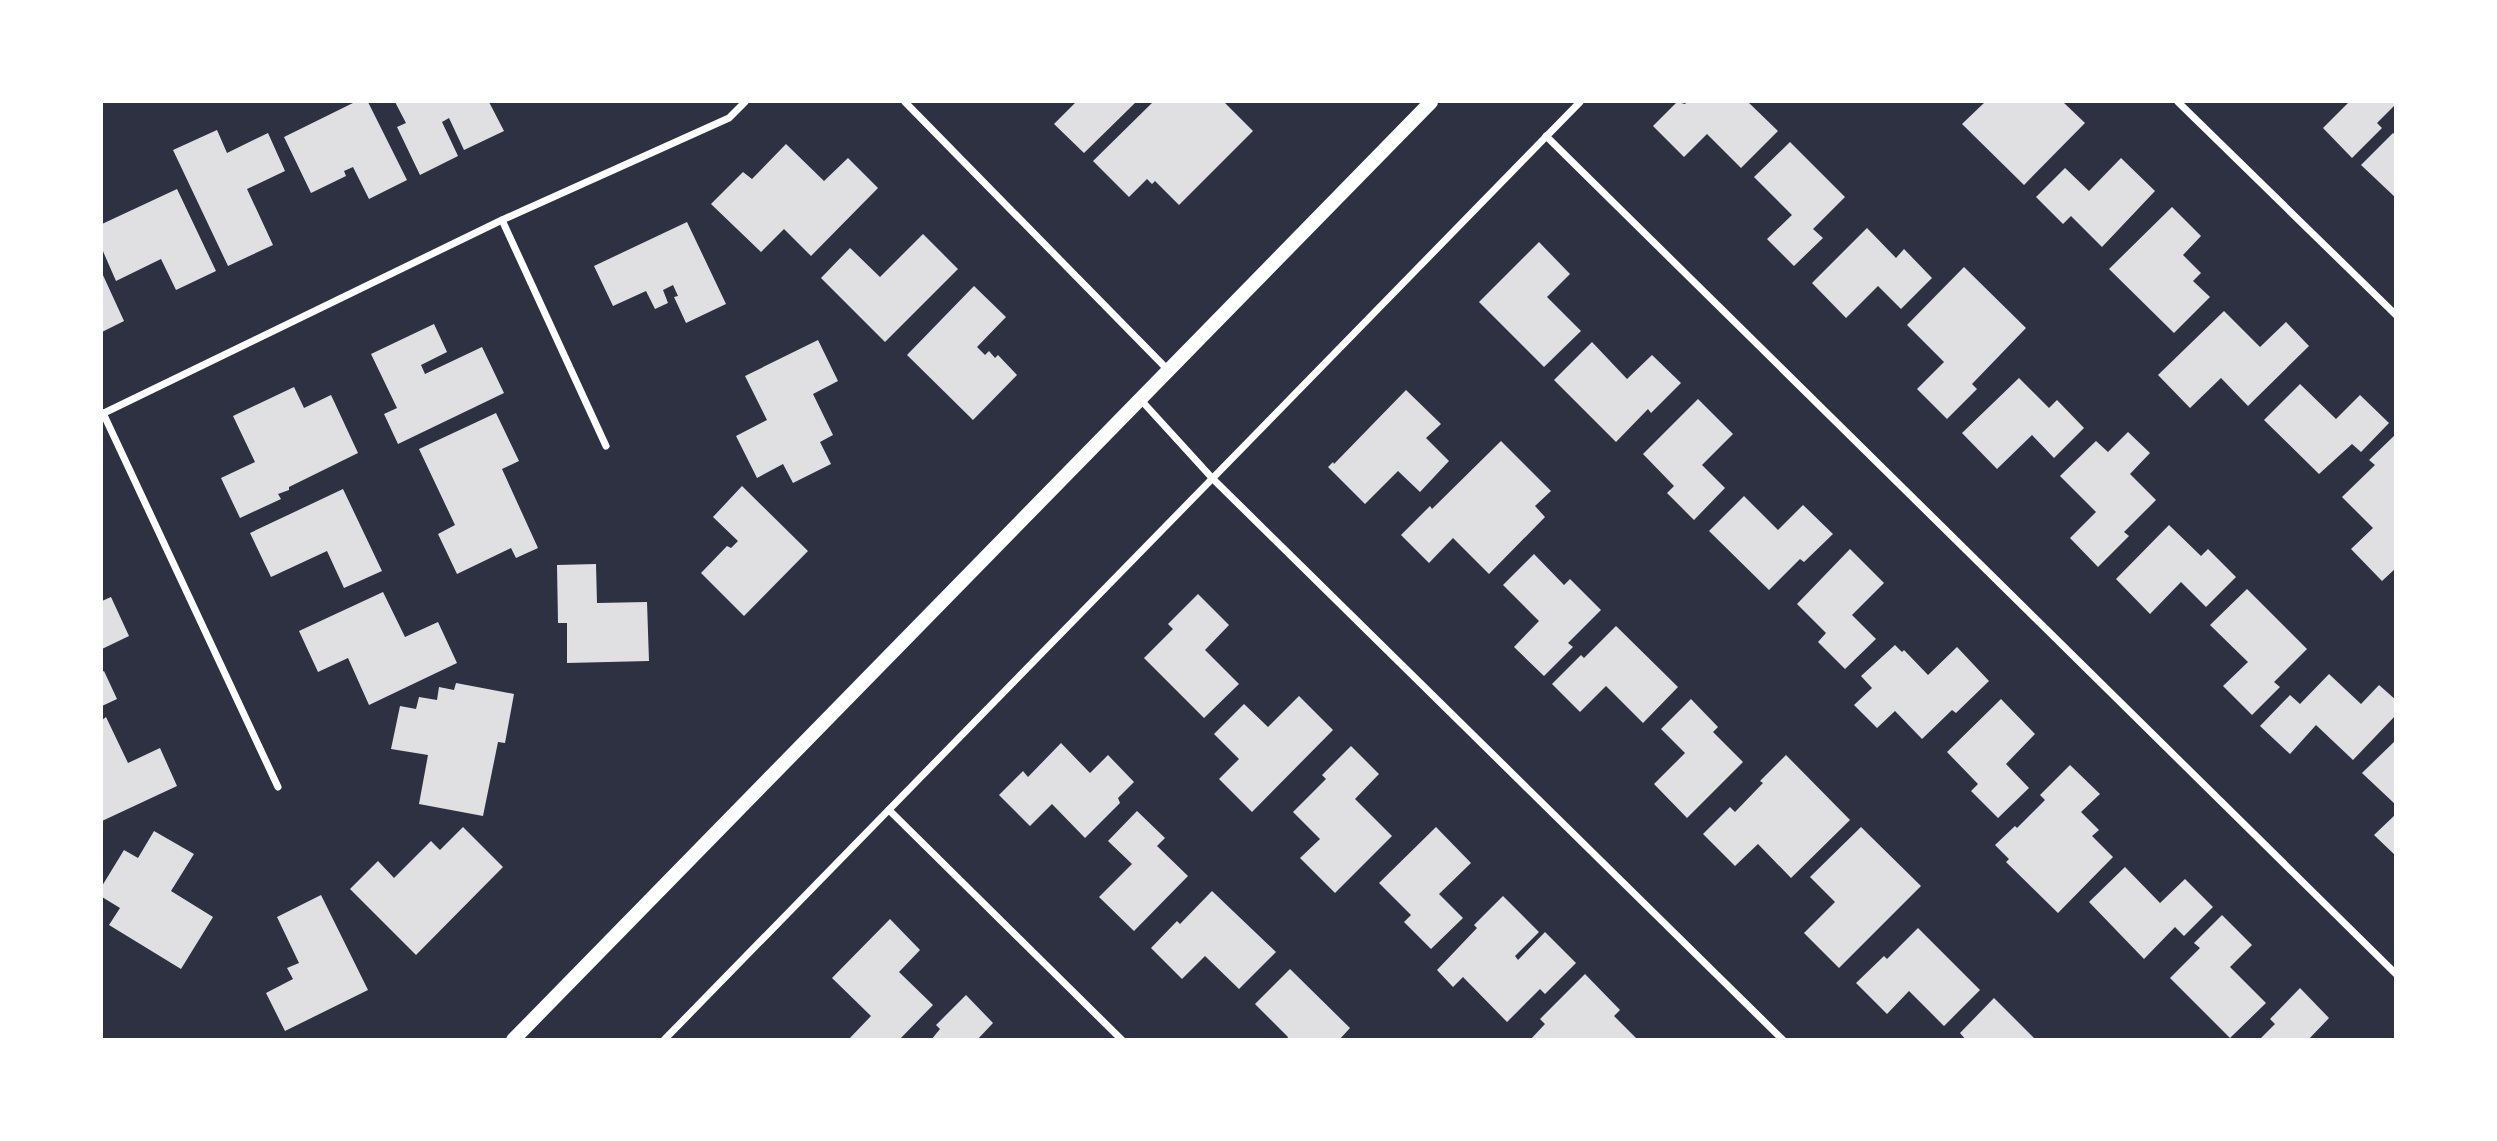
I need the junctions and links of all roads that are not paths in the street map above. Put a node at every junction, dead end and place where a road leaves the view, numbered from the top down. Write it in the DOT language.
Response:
graph roads {
  1 [pos="745,102"];
  2 [pos="905,102"];
  3 [pos="1431,102"];
  4 [pos="1580,102"];
  5 [pos="2178,102"];
  6 [pos="1546,136"];
  7 [pos="502,220"];
  8 [pos="2396,315"];
  9 [pos="1168,370"];
  10 [pos="1140,399"];
  11 [pos="102,413"];
  12 [pos="606,446"];
  13 [pos="1213,479"];
  14 [pos="278,787"];
  15 [pos="889,810"];
  16 [pos="2396,974"];
  17 [pos="513,1040"];
  18 [pos="664,1040"];
  19 [pos="1122,1040"];
  20 [pos="1783,1040"];
  1 -- 7 [label="street"];
  2 -- 9 [label="street"];
  3 -- 9 [label="main road"];
  4 -- 6 [label="street"];
  5 -- 8 [label="street"];
  6 -- 13 [label="street"];
  6 -- 16 [label="street"];
  7 -- 11 [label="street"];
  7 -- 12 [label="street"];
  9 -- 10 [label="main road"];
  10 -- 13 [label="street"];
  10 -- 17 [label="main road"];
  11 -- 14 [label="street"];
  13 -- 15 [label="street"];
  13 -- 20 [label="street"];
  15 -- 18 [label="street"];
  15 -- 19 [label="street"];
}
